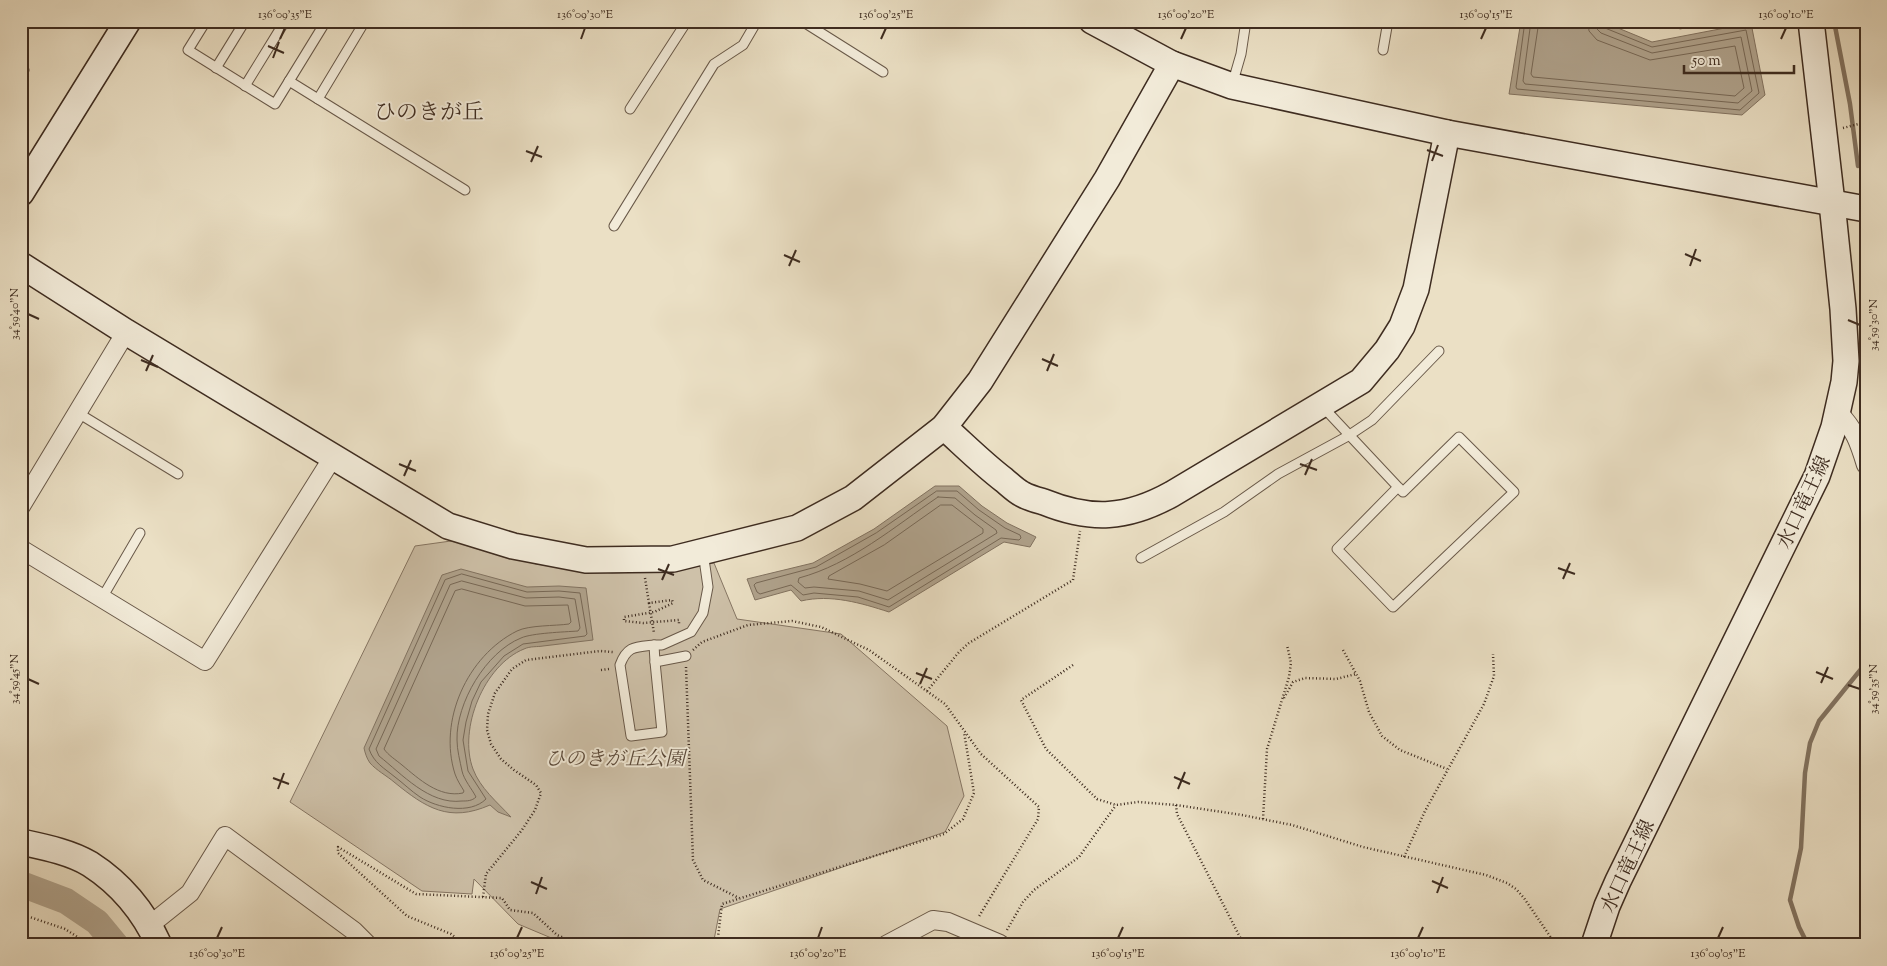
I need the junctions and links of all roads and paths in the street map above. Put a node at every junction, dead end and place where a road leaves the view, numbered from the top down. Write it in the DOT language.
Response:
graph roads {
  1 [pos="128,21"];
  2 [pos="206,21"];
  3 [pos="245,21"];
  4 [pos="285,21"];
  5 [pos="326,21"];
  6 [pos="365,21"];
  7 [pos="687,21"];
  8 [pos="757,21"];
  9 [pos="802,21"];
  10 [pos="1092,21"];
  11 [pos="1246,21"];
  12 [pos="1388,21"];
  13 [pos="1811,21"];
  14 [pos="1383,50"];
  15 [pos="1172,64"];
  16 [pos="216,68"];
  17 [pos="21,69"];
  18 [pos="883,72"];
  19 [pos="21,76"];
  20 [pos="288,81"];
  21 [pos="245,86"];
  22 [pos="1232,86"];
  23 [pos="318,99"];
  24 [pos="630,109"];
  25 [pos="1864,123"];
  26 [pos="1844,128"];
  27 [pos="1447,133"];
  28 [pos="465,190"];
  29 [pos="21,193"];
  30 [pos="1832,203"];
  31 [pos="1866,209"];
  32 [pos="614,226"];
  33 [pos="21,265"];
  34 [pos="126,332"];
  35 [pos="1438,351"];
  36 [pos="1321,405"];
  37 [pos="1838,412"];
  38 [pos="78,413"];
  39 [pos="944,427"];
  40 [pos="1348,436"];
  41 [pos="333,457"];
  42 [pos="1866,465"];
  43 [pos="178,474"];
  44 [pos="1398,487"];
  45 [pos="21,506"];
  46 [pos="1083,514"];
  47 [pos="140,533"];
  48 [pos="21,549"];
  49 [pos="703,552"];
  50 [pos="1141,558"];
  51 [pos="645,577"];
  52 [pos="102,598"];
  53 [pos="648,603"];
  54 [pos="650,612"];
  55 [pos="652,622"];
  56 [pos="671,627"];
  57 [pos="654,634"];
  58 [pos="654,645"];
  59 [pos="1287,645"];
  60 [pos="1343,650"];
  61 [pos="614,652"];
  62 [pos="1493,654"];
  63 [pos="686,656"];
  64 [pos="656,662"];
  65 [pos="1073,665"];
  66 [pos="611,668"];
  67 [pos="601,670"];
  68 [pos="1356,674"];
  69 [pos="927,691"];
  70 [pos="1282,701"];
  71 [pos="964,731"];
  72 [pos="1447,769"];
  73 [pos="1116,805"];
  74 [pos="1176,805"];
  75 [pos="1263,819"];
  76 [pos="21,842"];
  77 [pos="1404,856"];
  78 [pos="483,897"];
  79 [pos="739,898"];
  80 [pos="21,914"];
  81 [pos="976,934"];
  82 [pos="154,935"];
  83 [pos="1000,944"];
  84 [pos="90,945"];
  85 [pos="368,945"];
  86 [pos="464,945"];
  87 [pos="581,945"];
  88 [pos="717,945"];
  89 [pos="886,945"];
  90 [pos="1244,945"];
  91 [pos="1556,945"];
  92 [pos="1594,945"];
  1 -- 29 [label="street"];
  2 -- 16 [label="lane"];
  3 -- 16 [label="lane"];
  4 -- 21 [label="lane"];
  5 -- 20 [label="lane"];
  6 -- 23 [label="lane"];
  7 -- 24 [label="lane"];
  8 -- 32 [label="lane"];
  9 -- 18 [label="lane"];
  10 -- 15 [label="street"];
  11 -- 22 [label="lane"];
  12 -- 14 [label="lane"];
  13 -- 30 [label="street, 水口竜王線"];
  15 -- 22 [label="street"];
  15 -- 39 [label="street"];
  16 -- 21 [label="lane"];
  17 -- 19 [label="lane"];
  20 -- 21 [label="lane"];
  20 -- 23 [label="lane"];
  22 -- 27 [label="street"];
  23 -- 28 [label="lane"];
  25 -- 26 [label="path"];
  27 -- 30 [label="street"];
  27 -- 36 [label="street"];
  30 -- 31 [label="street"];
  30 -- 37 [label="street, 水口竜王線"];
  33 -- 34 [label="street"];
  34 -- 38 [label="street"];
  34 -- 41 [label="street"];
  35 -- 40 [label="lane"];
  36 -- 40 [label="lane"];
  36 -- 46 [label="street"];
  37 -- 42 [label="street"];
  37 -- 92 [label="street, 水口竜王線"];
  38 -- 43 [label="lane"];
  38 -- 45 [label="street"];
  39 -- 46 [label="street"];
  39 -- 49 [label="street"];
  40 -- 44 [label="lane"];
  40 -- 50 [label="lane"];
  41 -- 49 [label="street"];
  41 -- 52 [label="street"];
  44 -- 44 [label="lane"];
  46 -- 69 [label="path"];
  47 -- 52 [label="lane"];
  48 -- 52 [label="street"];
  49 -- 58 [label="lane"];
  51 -- 53 [label="path"];
  53 -- 54 [label="path"];
  53 -- 54 [label="path"];
  54 -- 55 [label="path"];
  54 -- 55 [label="path"];
  55 -- 56 [label="path"];
  55 -- 57 [label="path"];
  58 -- 64 [label="lane"];
  58 -- 64 [label="lane"];
  59 -- 70 [label="path"];
  60 -- 68 [label="path"];
  61 -- 78 [label="path"];
  62 -- 72 [label="path"];
  63 -- 64 [label="lane"];
  63 -- 69 [label="path"];
  63 -- 79 [label="path"];
  65 -- 73 [label="path"];
  66 -- 67 [label="path"];
  68 -- 70 [label="path"];
  68 -- 72 [label="path"];
  69 -- 71 [label="path"];
  70 -- 75 [label="path"];
  71 -- 79 [label="path"];
  71 -- 81 [label="path"];
  72 -- 77 [label="path"];
  73 -- 74 [label="path"];
  73 -- 83 [label="path"];
  74 -- 75 [label="path"];
  74 -- 90 [label="path"];
  75 -- 77 [label="path"];
  76 -- 82 [label="street"];
  77 -- 91 [label="path"];
  78 -- 86 [label="path"];
  78 -- 87 [label="path"];
  79 -- 88 [label="path"];
  80 -- 84 [label="path"];
  81 -- 83 [label="street"];
  81 -- 89 [label="street"];
  82 -- 85 [label="street"];
}
